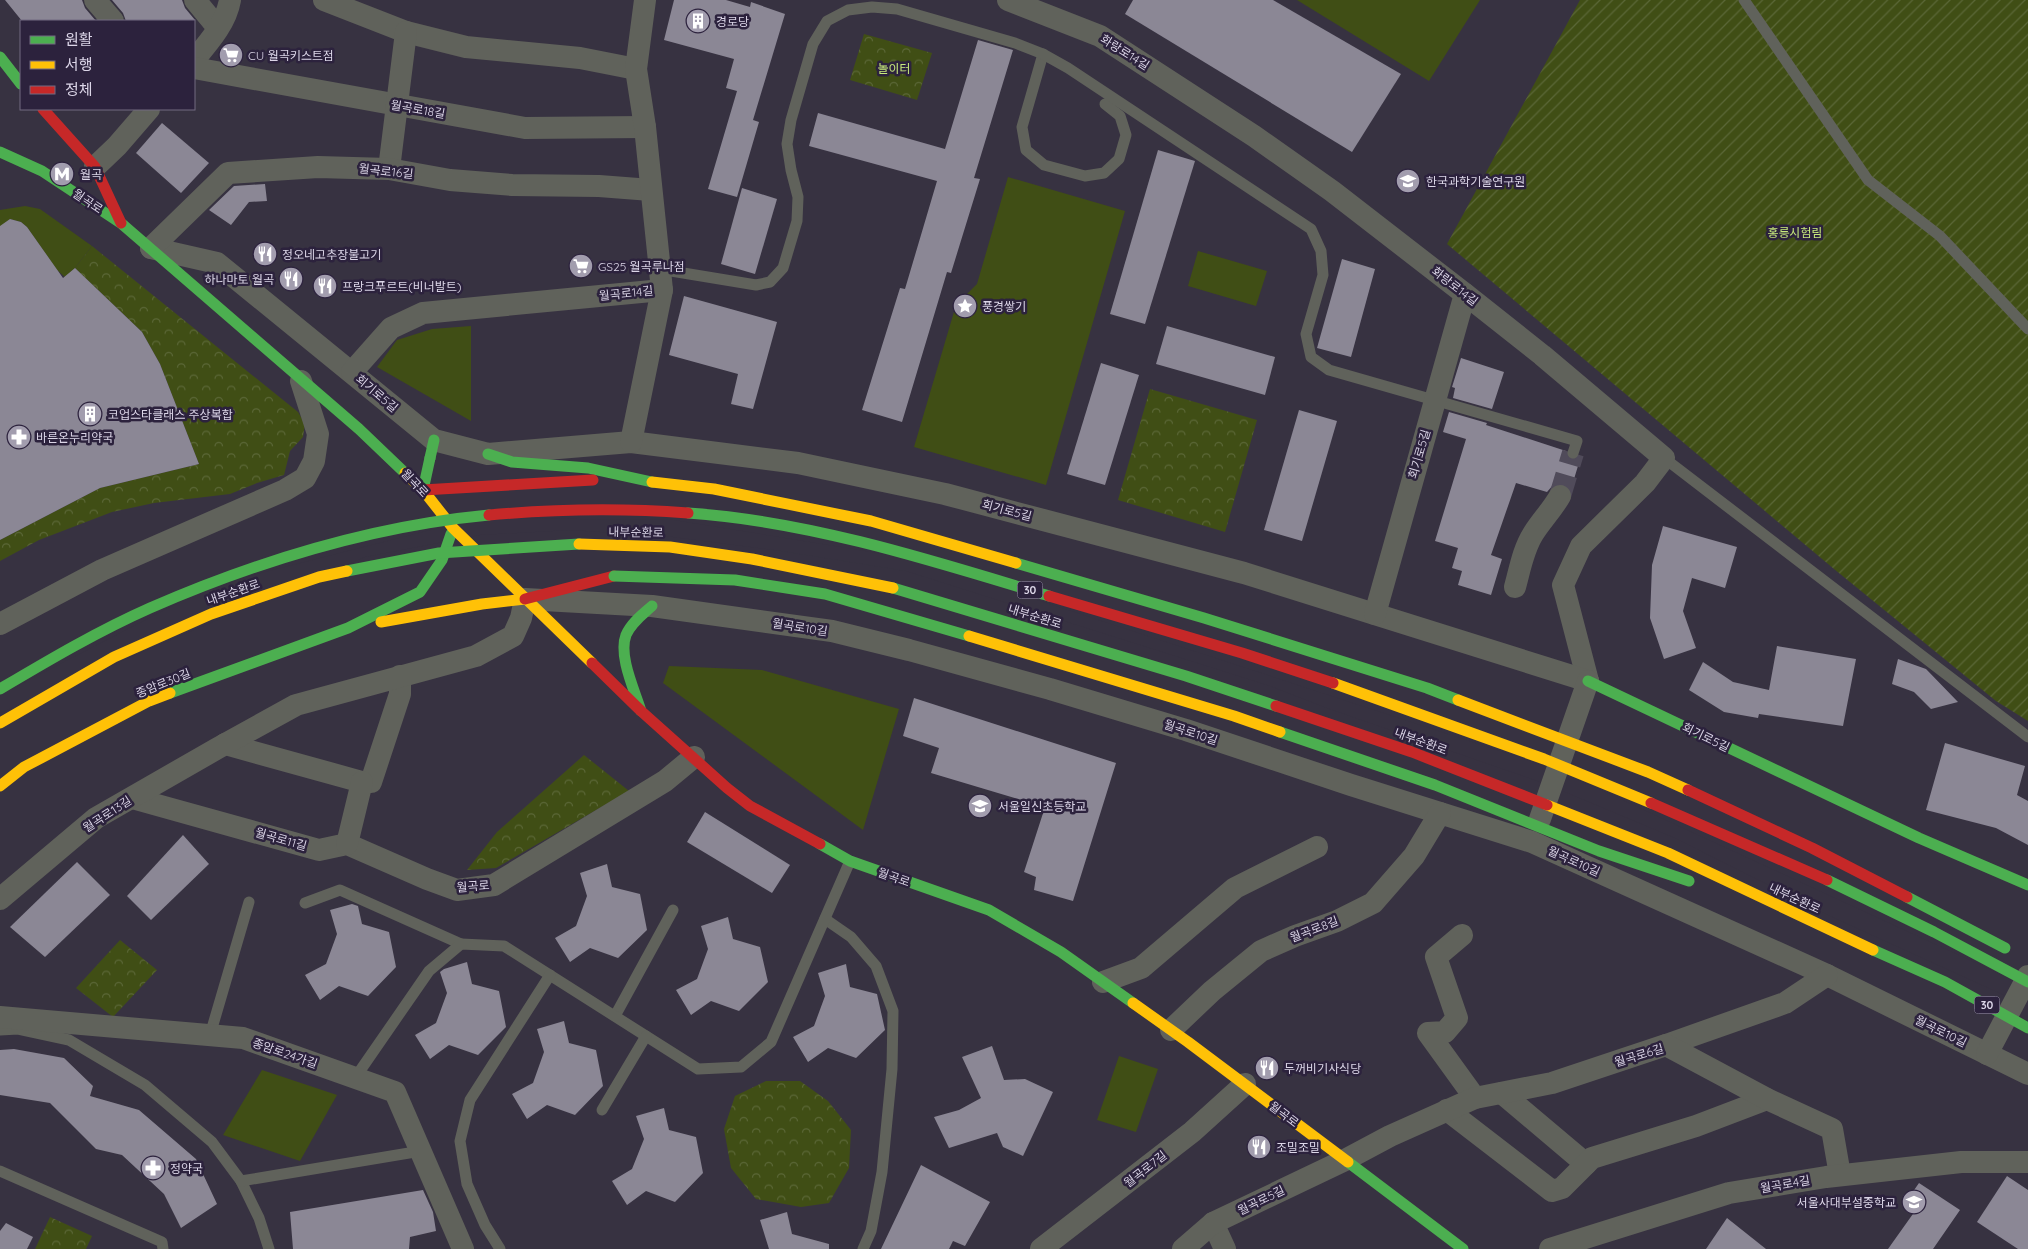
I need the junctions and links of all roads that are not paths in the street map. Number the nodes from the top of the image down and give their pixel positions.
1 (95, 0) edge
2 (194, 0) edge
3 (230, 0) edge
4 (324, 0) edge
5 (645, 0) edge
6 (1008, 0) edge
7 (1744, 0) edge
8 (112, 20) edge
9 (218, 28) junction
10 (406, 32) junction
11 (1043, 54) junction
12 (0, 57) edge
13 (195, 59) edge
14 (195, 68) edge
15 (636, 69) junction
16 (18, 80) edge
17 (1104, 104) dead end
18 (397, 105) junction
19 (44, 110) edge
20 (148, 110) edge
21 (645, 127) junction
22 (0, 152) edge
23 (95, 167) junction
24 (389, 169) junction
25 (651, 190) junction
26 (122, 224) junction
27 (151, 248) junction
28 (660, 280) junction
29 (1465, 294) junction
30 (2028, 329) edge
31 (352, 372) junction
32 (301, 381) junction
33 (1434, 400) junction
34 (631, 442) junction
35 (432, 449) junction
36 (488, 454) junction
37 (1573, 454) tunnel mouth
38 (1664, 458) junction
39 (652, 482) junction
40 (423, 490) junction
41 (1560, 496) tunnel mouth
42 (452, 528) junction
43 (1515, 586) dead end
44 (525, 599) junction
45 (652, 606) junction
46 (1375, 614) junction
47 (0, 624) edge
48 (348, 628) junction
49 (74, 646) junction
50 (0, 676) edge
51 (400, 676) junction
52 (1588, 681) junction
53 (0, 689) edge
54 (641, 711) junction
55 (0, 723) edge
56 (2028, 736) edge
57 (225, 744) junction
58 (694, 757) junction
59 (362, 782) junction
60 (0, 786) edge
61 (132, 798) junction
62 (1440, 813) junction
63 (1532, 842) junction
64 (347, 844) junction
65 (1317, 847) dead end
66 (850, 862) junction
67 (2028, 885) edge
68 (1704, 886) dead end
69 (0, 898) edge
70 (249, 902) dead end
71 (305, 903) dead end
72 (1750, 905) dead end
73 (673, 910) dead end
74 (825, 920) junction
75 (1462, 934) dead end
76 (461, 944) junction
77 (2024, 966) edge
78 (550, 975) junction
79 (1827, 975) junction
80 (1103, 982) junction
81 (1945, 982) junction
82 (2028, 982) edge
83 (615, 1016) junction
84 (0, 1017) edge
85 (2028, 1028) edge
86 (0, 1030) edge
87 (1171, 1030) junction
88 (210, 1035) junction
89 (646, 1036) junction
90 (1666, 1045) junction
91 (1987, 1054) junction
92 (2028, 1074) edge
93 (356, 1078) junction
94 (1245, 1084) junction
95 (1502, 1093) junction
96 (1475, 1098) junction
97 (1767, 1099) junction
98 (602, 1110) dead end
99 (1447, 1110) junction
100 (421, 1151) junction
101 (1345, 1160) junction
102 (2028, 1162) edge
103 (1586, 1164) junction
104 (0, 1170) edge
105 (1840, 1175) junction
106 (241, 1181) junction
107 (1213, 1223) junction
108 (163, 1249) edge
109 (268, 1249) edge
110 (463, 1249) edge
111 (500, 1249) edge
112 (863, 1249) edge
113 (1041, 1249) edge
114 (1184, 1249) edge
115 (1225, 1249) edge
116 (1463, 1249) edge
117 (1550, 1249) edge

1 - 8 street
2 - 9 street
3 - 9 street
4 - 10 street
5 - 15 street, 월곡로14길
6 - 29 street, 화랑로14길
7 - 30 lane
9 - 13 street
10 - 15 street
10 - 18 street
11 - 17 lane
11 - 28 lane
11 - 33 lane
12 - 16 main road
14 - 18 street, 월곡로18길
15 - 21 street, 월곡로14길
18 - 21 street, 월곡로18길
18 - 24 street
19 - 23 main road, 월곡로
20 - 23 street
21 - 25 street, 월곡로14길
22 - 26 main road, 월곡로
23 - 26 main road, 월곡로
24 - 25 street, 월곡로16길
24 - 27 street, 월곡로16길
25 - 28 street, 월곡로14길
26 - 27 main road, 월곡로
27 - 31 street, 회기로5길
27 - 32 main road, 월곡로
28 - 31 street, 월곡로14길
28 - 34 street
29 - 33 street, 회기로5길
29 - 38 street, 화랑로14길
31 - 35 street, 회기로5길
32 - 40 main road, 월곡로
32 - 47 street
33 - 37 lane
33 - 46 street, 회기로5길
34 - 36 street, 회기로5길
34 - 46 street, 회기로5길
35 - 36 street, 회기로5길
35 - 40 main road, bridge
36 - 39 main road
38 - 52 street
38 - 56 lane
39 - 40 main road, bridge
39 - 77 main road, bridge
40 - 42 main road, 월곡로, bridge
41 - 43 street
42 - 44 main road, 월곡로
42 - 48 main road, 종암로30길
44 - 45 street, 월곡로10길
44 - 48 main road, 종암로30길
44 - 51 street, 월곡로13길
44 - 54 main road, 월곡로
44 - 68 main road, 종암로30길, bridge
45 - 54 main road
45 - 62 street, 월곡로10길
46 - 52 street, 회기로5길
48 - 60 main road, 종암로30길
49 - 50 main road, bridge
49 - 53 main road, 내부순환로 / 30, bridge
49 - 82 main road, 내부순환로 / 30, bridge
51 - 57 street, 월곡로13길
51 - 59 street
52 - 63 street
52 - 67 main road, 회기로5길
54 - 58 main road, 월곡로
55 - 81 main road, 내부순환로 / 30, bridge
57 - 59 street
57 - 61 street, 월곡로13길
58 - 64 street, 월곡로
58 - 66 main road, 월곡로
59 - 64 street
61 - 64 street, 월곡로11길
61 - 69 street, 월곡로13길
62 - 63 street, 월곡로10길
62 - 87 street, 월곡로8길
63 - 79 street, 월곡로10길
65 - 80 street
66 - 74 lane
66 - 80 main road, 월곡로
70 - 88 lane
71 - 76 lane
72 - 81 main road, bridge
73 - 83 lane
74 - 89 lane
74 - 112 lane
75 - 96 street
76 - 78 lane
76 - 93 lane
77 - 91 street, bridge
78 - 83 lane
78 - 111 lane
79 - 90 street
79 - 91 street, 월곡로10길
80 - 87 main road, 월곡로
81 - 85 main road, 내부순환로 / 30, bridge
83 - 89 lane
84 - 88 street, 종암로24가길
86 - 106 lane
87 - 94 main road, 월곡로
88 - 93 street, 종암로24가길
89 - 98 lane
90 - 95 street, 월곡로6길
90 - 97 street, 월곡로6길
91 - 92 street, 월곡로10길
93 - 100 street, 종암로24가길
94 - 101 main road, 월곡로
94 - 113 street, 월곡로7길
95 - 96 street, 월곡로6길
95 - 103 street
96 - 99 street, 월곡로6길
97 - 103 street
97 - 105 street, 월곡로6길
99 - 101 street, 월곡로6길
99 - 103 street
100 - 106 lane
100 - 110 street, 종암로24가길
101 - 107 street, 월곡로5길
101 - 116 main road, 월곡로
102 - 105 street, 월곡로4길
104 - 108 lane
105 - 117 street, 월곡로4길
106 - 109 lane
107 - 114 street, 월곡로5길
107 - 115 street

